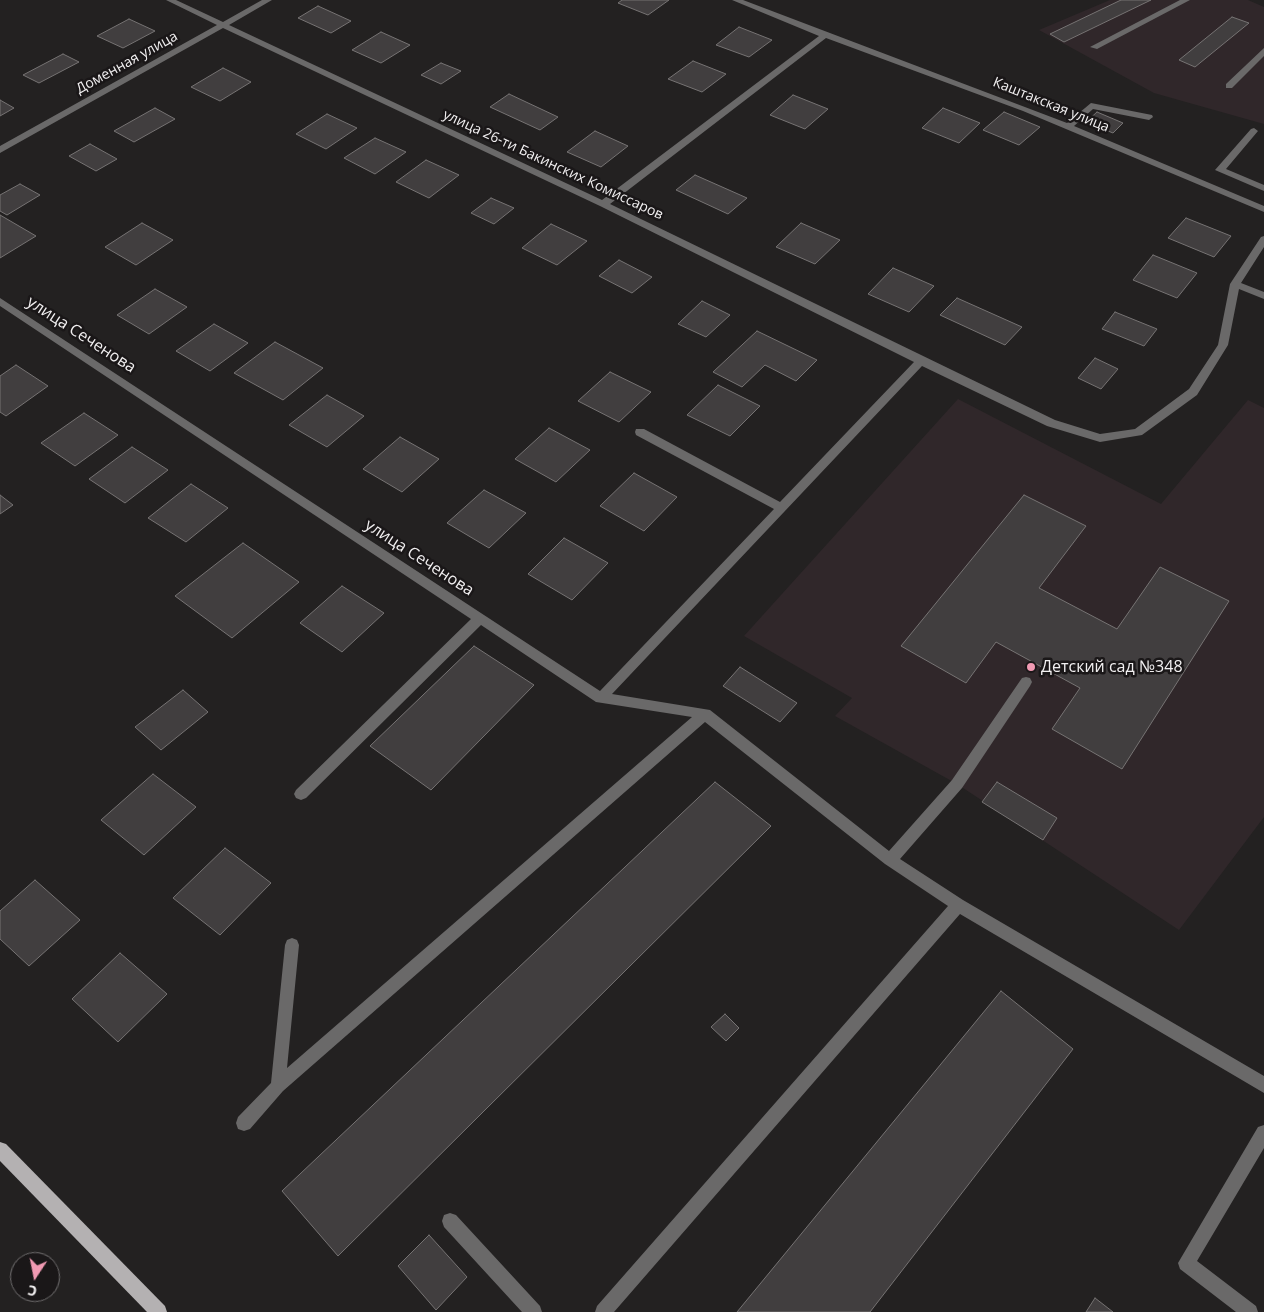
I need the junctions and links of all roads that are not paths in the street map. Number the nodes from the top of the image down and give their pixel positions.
1 (170, 0) edge
2 (268, 0) edge
3 (736, 0) edge
4 (1186, 0) edge
5 (222, 26) junction
6 (826, 35) junction
7 (1094, 47) dead end
8 (1264, 51) edge
9 (1229, 86) dead end
10 (1149, 118) dead end
11 (1068, 126) junction
12 (1254, 131) dead end
13 (0, 150) edge
14 (1264, 188) edge
15 (603, 204) junction
16 (1264, 209) edge
17 (1264, 239) edge
18 (1235, 284) junction
19 (1264, 296) edge
20 (0, 301) edge
21 (921, 362) junction
22 (640, 432) dead end
23 (782, 508) junction
24 (480, 618) junction
25 (1026, 682) dead end
26 (601, 698) junction
27 (705, 714) junction
28 (301, 794) dead end
29 (890, 860) junction
30 (958, 905) junction
31 (292, 945) dead end
32 (1264, 1085) edge
33 (278, 1086) junction
34 (244, 1123) dead end
35 (1264, 1133) edge
36 (0, 1150) edge
37 (450, 1221) dead end
38 (150, 1309) edge
39 (534, 1312) edge
40 (603, 1312) edge
41 (1250, 1312) edge

1 - 5 street, улица 26-ти Бакинских Комиссаров
2 - 5 street, Доменная улица
3 - 6 street, Каштакская улица
4 - 7 street
5 - 13 street, Доменная улица
5 - 15 street, улица 26-ти Бакинских Комиссаров
6 - 11 street, Каштакская улица
6 - 15 street
8 - 9 street
10 - 11 street
11 - 16 street, Каштакская улица
12 - 14 street
15 - 21 street, улица 26-ти Бакинских Комиссаров
17 - 18 street, улица 26-ти Бакинских Комиссаров
18 - 19 street
18 - 21 street, улица 26-ти Бакинских Комиссаров
20 - 24 street, улица Сеченова
21 - 23 street
22 - 23 street
23 - 26 street
24 - 26 street, улица Сеченова
24 - 28 street
25 - 29 street
26 - 27 street
27 - 29 street
27 - 33 street
29 - 30 street
30 - 32 street
30 - 40 street
31 - 33 street
33 - 34 street
35 - 41 street
36 - 38 main road
37 - 39 street

